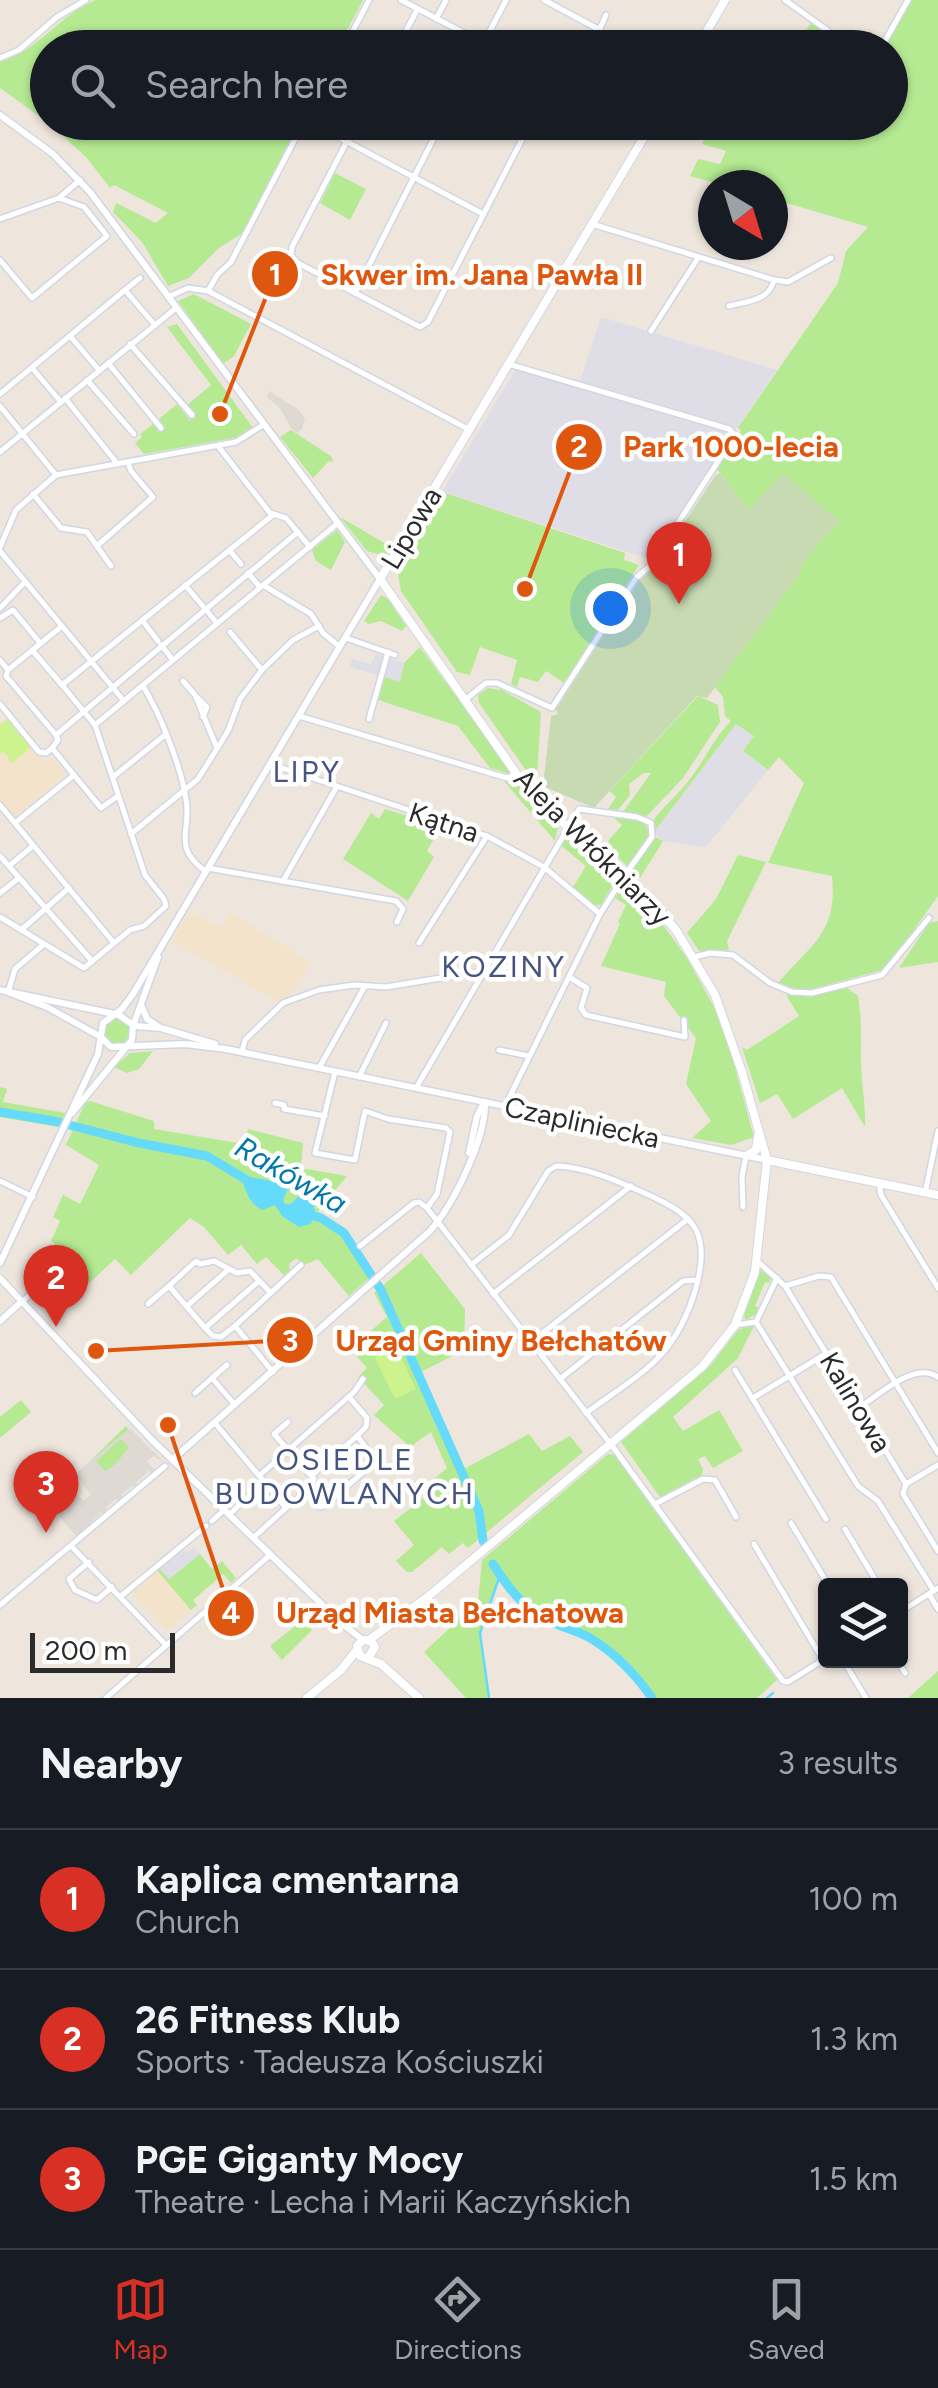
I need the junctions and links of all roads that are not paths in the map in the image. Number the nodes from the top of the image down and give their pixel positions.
1 (86, 0) edge
2 (370, 0) edge
3 (400, 0) edge
4 (446, 0) edge
5 (506, 0) edge
6 (544, 0) edge
7 (725, 0) edge
8 (785, 0) edge
9 (908, 0) edge
10 (417, 9) junction
11 (606, 16) dead end
12 (436, 19) junction
13 (42, 30) edge
14 (354, 30) edge
15 (406, 30) edge
16 (456, 30) edge
17 (491, 30) edge
18 (600, 30) joint
19 (708, 30) edge
20 (827, 30) edge
21 (891, 30) edge
22 (30, 40) edge
23 (0, 58) edge
24 (0, 114) edge
25 (30, 136) edge
26 (35, 140) edge
27 (297, 140) edge
28 (342, 140) edge
29 (433, 140) edge
30 (522, 140) edge
31 (641, 140) edge
32 (346, 142) junction
33 (414, 177) junction
34 (80, 180) junction
35 (59, 198) junction
36 (483, 214) junction
37 (1, 217) edge
38 (592, 224) junction
39 (698, 258) joint
40 (831, 258) dead end
41 (705, 260) edge
42 (2, 265) edge
43 (140, 278) dead end
44 (774, 280) junction
45 (125, 290) junction
46 (208, 291) junction
47 (354, 293) junction
48 (168, 296) junction
49 (729, 306) dead end
50 (176, 308) junction
51 (154, 324) junction
52 (651, 332) dead end
53 (70, 336) junction
54 (130, 344) junction
55 (108, 363) junction
56 (508, 364) junction
57 (32, 368) junction
58 (98, 370) junction
59 (87, 380) junction
60 (0, 394) edge
61 (63, 400) junction
62 (0, 406) edge
63 (192, 415) dead end
64 (263, 426) junction
65 (161, 428) dead end
66 (469, 430) junction
67 (22, 434) junction
68 (134, 434) dead end
69 (218, 446) junction
70 (0, 452) edge
71 (128, 462) junction
72 (117, 464) junction
73 (56, 475) junction
74 (33, 494) junction
75 (273, 516) junction
76 (338, 523) junction
77 (298, 532) junction
78 (98, 545) junction
79 (310, 546) junction
80 (0, 549) edge
81 (230, 551) junction
82 (241, 564) dead end
83 (111, 566) dead end
84 (248, 573) junction
85 (380, 579) junction
86 (25, 582) junction
87 (185, 585) junction
88 (261, 586) junction
89 (0, 608) edge
90 (205, 608) junction
91 (0, 618) edge
92 (141, 620) junction
93 (217, 624) junction
94 (62, 626) junction
95 (319, 626) junction
96 (230, 632) dead end
97 (346, 638) junction
98 (40, 643) junction
99 (159, 643) junction
100 (340, 647) junction
101 (32, 650) junction
102 (174, 660) junction
103 (92, 661) junction
104 (3, 666) edge
105 (262, 670) junction
106 (183, 681) dead end
107 (62, 686) junction
108 (112, 686) junction
109 (142, 686) junction
110 (465, 700) junction
111 (124, 701) junction
112 (0, 704) edge
113 (82, 710) junction
114 (298, 716) junction
115 (369, 719) dead end
116 (95, 725) junction
117 (56, 734) junction
118 (164, 735) junction
119 (52, 748) junction
120 (217, 748) junction
121 (270, 764) junction
122 (516, 774) junction
123 (74, 775) junction
124 (113, 777) junction
125 (336, 787) junction
126 (184, 792) junction
127 (118, 796) junction
128 (0, 805) edge
129 (15, 823) junction
130 (568, 827) junction
131 (131, 834) junction
132 (487, 836) junction
133 (34, 846) junction
134 (0, 856) edge
135 (9, 866) junction
136 (544, 867) junction
137 (207, 870) junction
138 (18, 878) junction
139 (622, 879) junction
140 (283, 881) junction
141 (69, 888) junction
142 (0, 893) edge
143 (45, 909) junction
144 (600, 914) junction
145 (0, 917) edge
146 (929, 918) dead end
147 (397, 922) dead end
148 (21, 930) junction
149 (169, 934) junction
150 (114, 942) junction
151 (419, 944) dead end
152 (43, 945) junction
153 (694, 957) junction
154 (92, 961) junction
155 (514, 966) dead end
156 (483, 970) junction
157 (569, 977) junction
158 (365, 986) junction
159 (4, 991) edge
160 (142, 1006) junction
161 (114, 1015) junction
162 (684, 1020) dead end
163 (386, 1023) dead end
164 (134, 1026) junction
165 (159, 1028) junction
166 (82, 1030) junction
167 (102, 1038) junction
168 (125, 1046) junction
169 (226, 1048) junction
170 (499, 1050) dead end
171 (242, 1052) junction
172 (98, 1054) junction
173 (529, 1056) junction
174 (318, 1068) junction
175 (335, 1072) junction
176 (359, 1076) junction
177 (416, 1088) junction
178 (469, 1099) junction
179 (485, 1102) junction
180 (275, 1103) dead end
181 (502, 1106) junction
182 (325, 1116) junction
183 (481, 1117) junction
184 (69, 1118) junction
185 (756, 1122) junction
186 (938, 1131) edge
187 (746, 1156) junction
188 (766, 1160) junction
189 (0, 1182) edge
190 (879, 1184) junction
191 (631, 1186) junction
192 (925, 1193) junction
193 (938, 1196) edge
194 (32, 1197) junction
195 (427, 1208) junction
196 (743, 1208) dead end
197 (688, 1219) junction
198 (438, 1222) junction
199 (360, 1246) dead end
200 (756, 1260) junction
201 (64, 1262) dead end
202 (0, 1263) edge
203 (301, 1266) dead end
204 (471, 1266) junction
205 (228, 1270) junction
206 (0, 1278) edge
207 (777, 1278) junction
208 (259, 1280) junction
209 (697, 1280) junction
210 (169, 1286) junction
211 (785, 1286) junction
212 (937, 1286) edge
213 (270, 1294) junction
214 (494, 1294) junction
215 (21, 1302) junction
216 (148, 1304) dead end
217 (187, 1306) junction
218 (293, 1319) dead end
219 (0, 1321) edge
220 (756, 1322) junction
221 (734, 1325) junction
222 (235, 1326) junction
223 (205, 1328) junction
224 (312, 1339) junction
225 (531, 1342) junction
226 (827, 1353) junction
227 (226, 1366) dead end
228 (735, 1370) dead end
229 (273, 1372) junction
230 (790, 1376) junction
231 (212, 1378) junction
232 (363, 1378) dead end
233 (938, 1378) edge
234 (560, 1379) junction
235 (896, 1384) junction
236 (196, 1393) dead end
237 (349, 1397) junction
238 (752, 1399) junction
239 (235, 1405) junction
240 (860, 1407) junction
241 (586, 1413) junction
242 (215, 1422) junction
243 (288, 1422) dead end
244 (357, 1436) junction
245 (611, 1444) junction
246 (288, 1450) junction
247 (938, 1452) edge
248 (172, 1460) junction
249 (938, 1464) edge
250 (164, 1466) dead end
251 (312, 1475) junction
252 (262, 1478) junction
253 (906, 1484) junction
254 (307, 1492) junction
255 (654, 1504) junction
256 (286, 1508) junction
257 (227, 1512) junction
258 (736, 1517) dead end
259 (826, 1519) dead end
260 (791, 1523) dead end
261 (845, 1529) dead end
262 (253, 1538) junction
263 (754, 1544) dead end
264 (72, 1547) junction
265 (938, 1551) edge
266 (270, 1555) junction
267 (89, 1562) junction
268 (824, 1578) edge
269 (874, 1578) edge
270 (112, 1587) junction
271 (933, 1591) edge
272 (121, 1596) junction
273 (0, 1605) edge
274 (908, 1607) edge
275 (938, 1609) edge
276 (166, 1644) junction
277 (366, 1649) junction
278 (818, 1649) edge
279 (818, 1663) edge
280 (848, 1668) edge
281 (901, 1668) edge
282 (904, 1673) dead end
283 (106, 1698) edge
284 (307, 1698) edge
285 (419, 1698) edge
286 (866, 1698) edge

1 - 13 street
2 - 14 street
3 - 10 street
4 - 12 street
5 - 17 street
6 - 18 street
7 - 19 main road
8 - 20 street
9 - 21 street
10 - 12 street
10 - 15 street
11 - 18 street
12 - 16 street
22 - 23 street
24 - 25 street
26 - 34 street
27 - 46 street
28 - 32 street
29 - 33 street
30 - 36 street
31 - 38 main road, Lipowa
32 - 33 street
32 - 47 street
33 - 36 street
33 - 47 street
34 - 35 street
34 - 48 street
35 - 37 street
35 - 42 street
36 - 47 street
38 - 39 street
38 - 56 main road, Lipowa
39 - 52 street
40 - 44 street
41 - 44 street
43 - 45 street
44 - 49 street
45 - 51 street
45 - 53 street
46 - 48 street
46 - 66 street
48 - 50 street
50 - 51 street
50 - 64 street
51 - 54 street
53 - 57 street
53 - 58 street
54 - 55 street
54 - 63 street
55 - 58 street
55 - 65 street
56 - 66 main road, Lipowa
56 - 110 street
57 - 60 street
57 - 61 street
58 - 59 street
59 - 61 street
59 - 68 street
61 - 67 street
61 - 72 street
62 - 67 street
64 - 69 street
64 - 76 street
66 - 85 main road, Lipowa
67 - 70 street
67 - 73 street
69 - 71 street
69 - 75 street
71 - 72 street
71 - 78 street
72 - 73 street
73 - 74 street
74 - 78 street
74 - 80 street
75 - 77 street
75 - 81 street
76 - 79 street
76 - 85 street
77 - 79 street
77 - 84 street
78 - 83 street
79 - 88 street
80 - 86 street
81 - 82 street
81 - 87 street
84 - 88 street
84 - 90 street
85 - 97 street, Lipowa
85 - 110 main road, Aleja Włókniarzy
86 - 89 street
86 - 94 street
87 - 90 street
87 - 92 street
88 - 93 street
88 - 95 street
90 - 93 street
90 - 99 street
91 - 98 street
92 - 99 street
92 - 103 street
93 - 102 street
94 - 98 street
94 - 103 street
95 - 100 street
95 - 105 street
96 - 105 street
97 - 100 street, Lipowa
97 - 115 street
98 - 101 street
99 - 102 street
99 - 108 street
100 - 114 street, Lipowa
101 - 104 street
101 - 107 street
102 - 109 street
103 - 107 street
103 - 108 street
104 - 117 street
105 - 120 street
106 - 120 street
107 - 113 street
108 - 111 street
108 - 113 street
109 - 111 street
109 - 118 street
110 - 122 main road, Aleja Włókniarzy
111 - 116 street
112 - 119 street
113 - 116 street
113 - 117 street
114 - 121 street, Lipowa
114 - 122 street
116 - 124 street
117 - 119 street
118 - 124 street
118 - 126 street
119 - 123 street
120 - 126 street
121 - 125 street, Kątna
121 - 137 street, Lipowa
122 - 130 main road, Aleja Włókniarzy
123 - 127 street
123 - 129 street
124 - 127 street
125 - 132 street, Kątna
125 - 140 street
126 - 131 street
126 - 137 street
127 - 131 street
128 - 129 street
129 - 133 street
130 - 136 street
130 - 139 main road, Aleja Włókniarzy
130 - 139 street
131 - 150 street
132 - 136 street, Kątna
132 - 151 street
133 - 135 street
133 - 141 street
134 - 135 street
135 - 138 street
136 - 144 street, Kątna
136 - 156 street
137 - 140 street
137 - 149 street, Lipowa
138 - 142 street
138 - 143 street
139 - 144 street
139 - 153 main road, Aleja Włókniarzy
140 - 147 street
141 - 143 street
141 - 150 street
143 - 148 street
143 - 154 street
144 - 157 street
145 - 148 street
146 - 153 street
148 - 152 street
149 - 160 street, Lipowa
149 - 161 street, Lipowa
150 - 154 street
152 - 154 street
152 - 159 street
153 - 185 main road, Aleja Włókniarzy
155 - 156 street
156 - 158 street
156 - 177 street
157 - 162 street
157 - 173 street
158 - 171 street
158 - 174 street
159 - 161 street
159 - 166 street
160 - 164 street, Lipowa
160 - 165 street
161 - 164 street
161 - 167 street
163 - 176 street
164 - 165 street, Czapliniecka
164 - 168 street
165 - 169 street, Czapliniecka
166 - 167 street
166 - 172 street
167 - 168 street
167 - 172 street
168 - 169 street, Czapliniecka
168 - 184 street
169 - 171 street, Czapliniecka
170 - 173 street
171 - 174 street, Czapliniecka
172 - 184 street
173 - 181 street
174 - 175 street, Czapliniecka
175 - 176 street, Czapliniecka
175 - 182 street
176 - 177 street, Czapliniecka
177 - 178 street, Czapliniecka
178 - 179 street, Czapliniecka
178 - 183 street
179 - 181 street, Czapliniecka
179 - 183 street
180 - 182 street
181 - 183 street
181 - 187 street, Czapliniecka
182 - 195 street
183 - 198 street
184 - 194 street
185 - 187 main road
185 - 188 main road, Aleja Włókniarzy
186 - 192 street
187 - 188 street, Czapliniecka
187 - 196 street
188 - 190 main road, Czapliniecka
188 - 200 main road, Aleja Włókniarzy
189 - 194 street
190 - 192 main road, Czapliniecka
190 - 212 street
191 - 197 street
191 - 204 street
191 - 214 street
192 - 193 main road, Czapliniecka
194 - 202 street
195 - 198 street
195 - 199 street
197 - 209 street
197 - 225 street
198 - 204 street
198 - 224 street
200 - 207 street, Kalinowa
200 - 221 main road, Aleja Włókniarzy
201 - 215 street
203 - 213 street
204 - 214 street
205 - 208 street
205 - 210 street
205 - 217 street
206 - 215 street
207 - 211 street, Kalinowa
207 - 220 street
208 - 213 street
208 - 223 street
209 - 234 street
209 - 241 street
210 - 216 street
210 - 217 street
211 - 226 street, Kalinowa
211 - 235 street
213 - 222 street
214 - 225 street
215 - 219 street
215 - 248 street
217 - 223 street
218 - 224 street
220 - 221 street
220 - 230 street
221 - 245 main road, Aleja Włókniarzy
222 - 223 street
222 - 229 street
224 - 229 street
225 - 234 street
226 - 230 street
226 - 240 street, Kalinowa
227 - 231 street
228 - 238 street
229 - 239 street
230 - 238 street
230 - 271 street
231 - 236 street
231 - 239 street
232 - 237 street
233 - 235 street
234 - 241 street
235 - 240 street
235 - 247 street
237 - 244 street
237 - 246 street
238 - 259 street
239 - 242 street
240 - 253 street, Kalinowa
241 - 245 street
242 - 248 street
242 - 252 street
243 - 246 street
244 - 251 street
244 - 254 street
245 - 255 street
245 - 277 main road, Aleja Włókniarzy
246 - 251 street
246 - 252 street
248 - 257 street
249 - 253 street
250 - 264 street
251 - 254 street
252 - 256 street
252 - 257 street
253 - 265 street, Kalinowa
254 - 256 street
255 - 258 street
255 - 279 street
256 - 262 street
257 - 262 street
257 - 272 street
260 - 268 street
261 - 269 street
262 - 266 street
263 - 278 street
264 - 267 street
264 - 273 street
266 - 276 street
266 - 277 street
267 - 270 street
267 - 270 street
270 - 272 street
271 - 274 street
271 - 275 street
272 - 276 street
276 - 283 street
277 - 284 main road, Aleja Włókniarzy
277 - 285 main road
280 - 286 street
281 - 282 street

